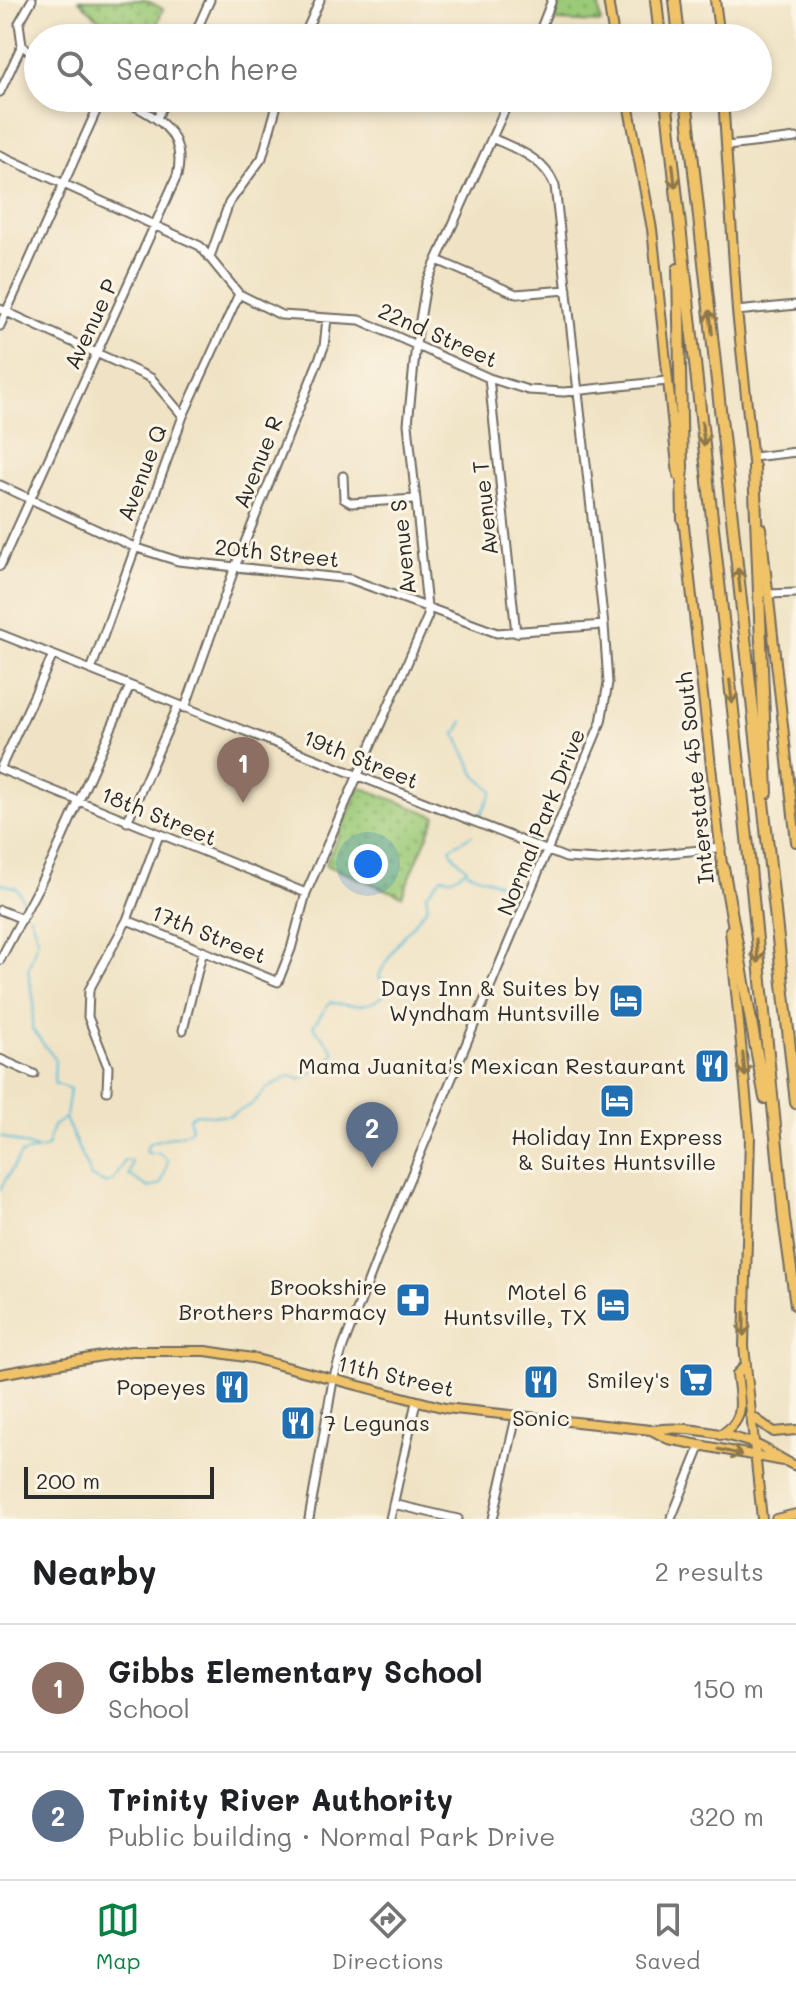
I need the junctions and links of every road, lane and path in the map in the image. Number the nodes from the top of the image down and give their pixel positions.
1 (32, 0) edge
2 (210, 0) edge
3 (320, 0) edge
4 (552, 0) edge
5 (608, 0) edge
6 (656, 0) edge
7 (675, 0) edge
8 (718, 0) edge
9 (199, 24) edge
10 (309, 24) edge
11 (543, 24) edge
12 (612, 24) edge
13 (659, 24) edge
14 (678, 24) edge
15 (720, 24) edge
16 (22, 45) joint
17 (0, 92) edge
18 (96, 112) edge
19 (149, 112) edge
20 (160, 112) edge
21 (275, 112) edge
22 (504, 112) edge
23 (630, 112) edge
24 (667, 112) edge
25 (688, 112) edge
26 (724, 112) edge
27 (158, 116) junction
28 (492, 138) junction
29 (796, 138) edge
30 (727, 146) junction
31 (0, 155) edge
32 (64, 184) junction
33 (677, 203) junction
34 (156, 226) junction
35 (211, 254) junction
36 (437, 260) junction
37 (567, 290) junction
38 (239, 294) junction
39 (796, 305) edge
40 (3, 311) edge
41 (737, 311) junction
42 (327, 318) junction
43 (0, 326) edge
44 (416, 344) junction
45 (97, 354) junction
46 (489, 378) junction
47 (667, 381) junction
48 (578, 390) junction
49 (183, 416) junction
50 (796, 452) edge
51 (753, 462) junction
52 (343, 476) dead end
53 (0, 485) edge
54 (31, 499) junction
55 (416, 499) junction
56 (683, 520) junction
57 (134, 547) junction
58 (0, 566) edge
59 (235, 567) junction
60 (796, 593) edge
61 (768, 594) junction
62 (427, 607) junction
63 (604, 625) junction
64 (516, 633) junction
65 (0, 634) edge
66 (53, 655) junction
67 (91, 670) junction
68 (130, 686) junction
69 (182, 707) junction
70 (0, 769) edge
71 (357, 777) junction
72 (78, 803) junction
73 (127, 822) junction
74 (159, 835) junction
75 (796, 842) edge
76 (721, 848) junction
77 (768, 851) junction
78 (549, 852) junction
79 (723, 867) junction
80 (306, 893) junction
81 (0, 910) edge
82 (20, 918) junction
83 (127, 920) junction
84 (203, 950) junction
85 (0, 960) edge
86 (278, 982) joint
87 (183, 1030) dead end
88 (0, 1059) edge
89 (34, 1074) dead end
90 (107, 1091) dead end
91 (796, 1103) edge
92 (784, 1219) junction
93 (796, 1305) edge
94 (746, 1365) junction
95 (0, 1374) edge
96 (333, 1380) junction
97 (416, 1402) junction
98 (750, 1415) junction
99 (516, 1417) junction
100 (651, 1430) junction
101 (685, 1430) junction
102 (796, 1430) edge
103 (719, 1435) junction
104 (753, 1443) junction
105 (701, 1445) junction
106 (755, 1458) junction
107 (783, 1461) junction
108 (796, 1466) edge
109 (393, 1504) junction
110 (794, 1514) edge
111 (309, 1519) edge
112 (390, 1519) edge
113 (458, 1519) edge
114 (493, 1519) edge
115 (671, 1519) edge
116 (762, 1519) edge
117 (776, 1519) edge

1 - 16 street
2 - 9 street
3 - 10 street
4 - 11 street
5 - 12 main road
6 - 13 highway
7 - 14 highway
8 - 15 main road
16 - 17 street
18 - 32 street
19 - 27 street
20 - 27 street
21 - 35 street
22 - 28 street, Avenue S
23 - 47 main road, Interstate 45 South
24 -> 33 highway
77 -> 25 highway
26 - 30 main road
27 - 34 street, Avenue P
28 - 36 street, Avenue S
28 - 37 street, Normal Park Drive
29 - 30 street
30 - 41 main road
31 - 32 street, 22nd Street
32 - 34 street, 22nd Street
32 - 40 street
33 - 56 highway
33 -> 92 highway
34 - 35 street, 22nd Street
34 - 45 street, Avenue P
35 - 38 street, 22nd Street
36 - 37 street
36 - 44 street, Avenue S
37 - 48 street, Normal Park Drive
38 - 42 street, 22nd Street
38 - 49 street, Avenue Q
39 - 41 street
40 - 43 street
40 - 45 street
41 - 51 main road
42 - 44 street, 22nd Street
42 - 59 street, Avenue R
44 - 46 street, 22nd Street
44 - 55 street, Avenue S
45 - 49 street
45 - 54 street, Avenue P
46 - 48 street, 22nd Street
46 - 64 street, Avenue T
47 - 48 street, 22nd Street
47 - 56 main road, Interstate 45 South
48 - 63 street, Normal Park Drive
49 - 57 street, Avenue Q
50 - 51 street
51 - 61 main road
51 - 77 highway
52 - 55 street
53 - 54 street, 20th Street
54 - 57 street, 20th Street
54 - 58 street, Avenue P
55 - 62 street, Avenue S
56 - 76 main road, Interstate 45 South
57 - 59 street, 20th Street
57 - 67 street, Avenue Q
59 - 62 street, 20th Street
59 - 69 street, Avenue R
60 - 61 street
61 - 75 main road
62 - 64 street, 20th Street
62 - 71 street, Avenue S
63 - 64 street, 20th Street
63 - 78 street, Normal Park Drive
65 - 66 street, 19th Street
66 - 67 street, 19th Street
66 - 70 street
67 - 68 street, 19th Street
68 - 69 street, 19th Street
68 - 72 street
69 - 71 street, 19th Street
69 - 73 street, Avenue R
70 - 72 street, 18th Street
71 - 78 street, 19th Street
71 - 80 street, Avenue S
72 - 73 street, 18th Street
72 - 82 street
73 - 74 street, 18th Street
74 - 80 street, 18th Street
74 - 83 street
76 - 78 street, 19th Street
76 - 79 main road, Interstate 45 South
77 - 91 highway
78 - 96 street, Normal Park Drive
79 - 92 highway
79 -> 94 main road, Interstate 45 South
80 - 86 street, Avenue S
81 - 82 street
82 - 85 street
83 - 84 street, 17th Street
83 - 90 street
84 - 86 street, 17th Street
84 - 87 street
88 - 89 street
92 - 93 highway
94 - 98 main road, Interstate 45 South
94 - 103 main road
95 - 96 main road, 11th Street
96 - 97 main road, 11th Street
96 - 111 street, Normal Park Drive
97 - 99 main road, 11th Street
97 - 109 street
98 - 102 main road
98 - 104 main road, Interstate 45 South
99 - 100 main road, 11th Street
99 - 114 street
100 - 101 main road, 11th Street
100 - 101 main road
100 - 105 main road, 11th Street
101 - 103 main road, 11th Street
103 - 104 main road, 11th Street
104 - 106 main road, Interstate 45 South
104 - 107 main road, 11th Street
105 -> 106 main road, 11th Street
105 - 115 street
106 - 107 main road, 11th Street
106 - 116 main road, Interstate 45 South
107 - 108 main road, 11th Street
109 - 112 street
109 - 113 street
110 - 117 main road

